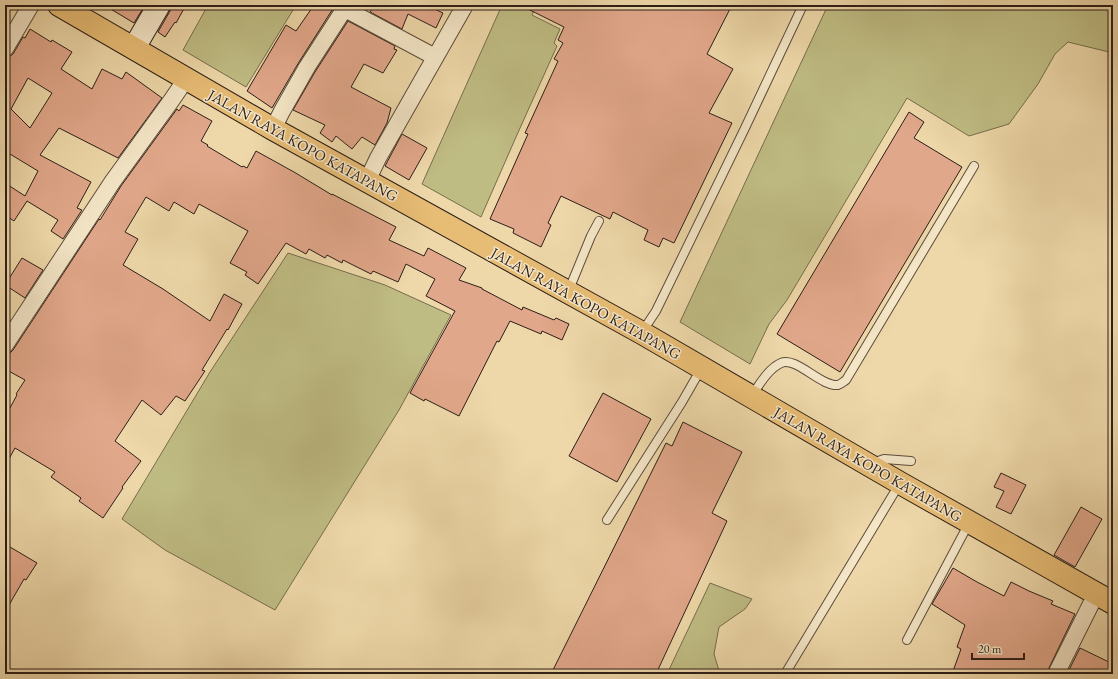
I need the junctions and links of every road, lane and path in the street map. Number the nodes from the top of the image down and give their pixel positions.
1 (31, 5) edge
2 (59, 5) edge
3 (159, 5) edge
4 (464, 5) edge
5 (803, 5) edge
6 (346, 7) edge
7 (134, 48) junction
8 (5, 49) edge
9 (435, 58) junction
10 (186, 79) junction
11 (273, 129) junction
12 (974, 166) dead end
13 (367, 181) junction
14 (599, 221) dead end
15 (568, 293) junction
16 (642, 333) junction
17 (5, 345) edge
18 (702, 368) junction
19 (751, 397) junction
20 (911, 461) dead end
21 (867, 464) junction
22 (900, 483) junction
23 (607, 520) dead end
24 (970, 522) junction
25 (1105, 598) edge
26 (907, 640) dead end
27 (784, 674) edge
28 (1056, 674) edge

1 - 8 street
2 - 7 main road, JALAN RAYA KOPO KATAPANG
3 - 7 street
4 - 9 street
5 - 16 lane
6 - 9 street
6 - 11 street
7 - 10 main road, JALAN RAYA KOPO KATAPANG
9 - 13 street
10 - 11 main road, JALAN RAYA KOPO KATAPANG
10 - 17 street
11 - 13 main road, JALAN RAYA KOPO KATAPANG
12 - 19 lane
13 - 15 main road, JALAN RAYA KOPO KATAPANG
14 - 15 lane
15 - 16 main road, JALAN RAYA KOPO KATAPANG
16 - 18 main road, JALAN RAYA KOPO KATAPANG
18 - 19 main road, JALAN RAYA KOPO KATAPANG
18 - 23 lane
19 - 21 main road, JALAN RAYA KOPO KATAPANG
20 - 21 lane
21 - 22 main road, JALAN RAYA KOPO KATAPANG
22 - 24 main road, JALAN RAYA KOPO KATAPANG
22 - 27 lane
24 - 25 main road, JALAN RAYA KOPO KATAPANG
24 - 26 lane
25 - 28 street

